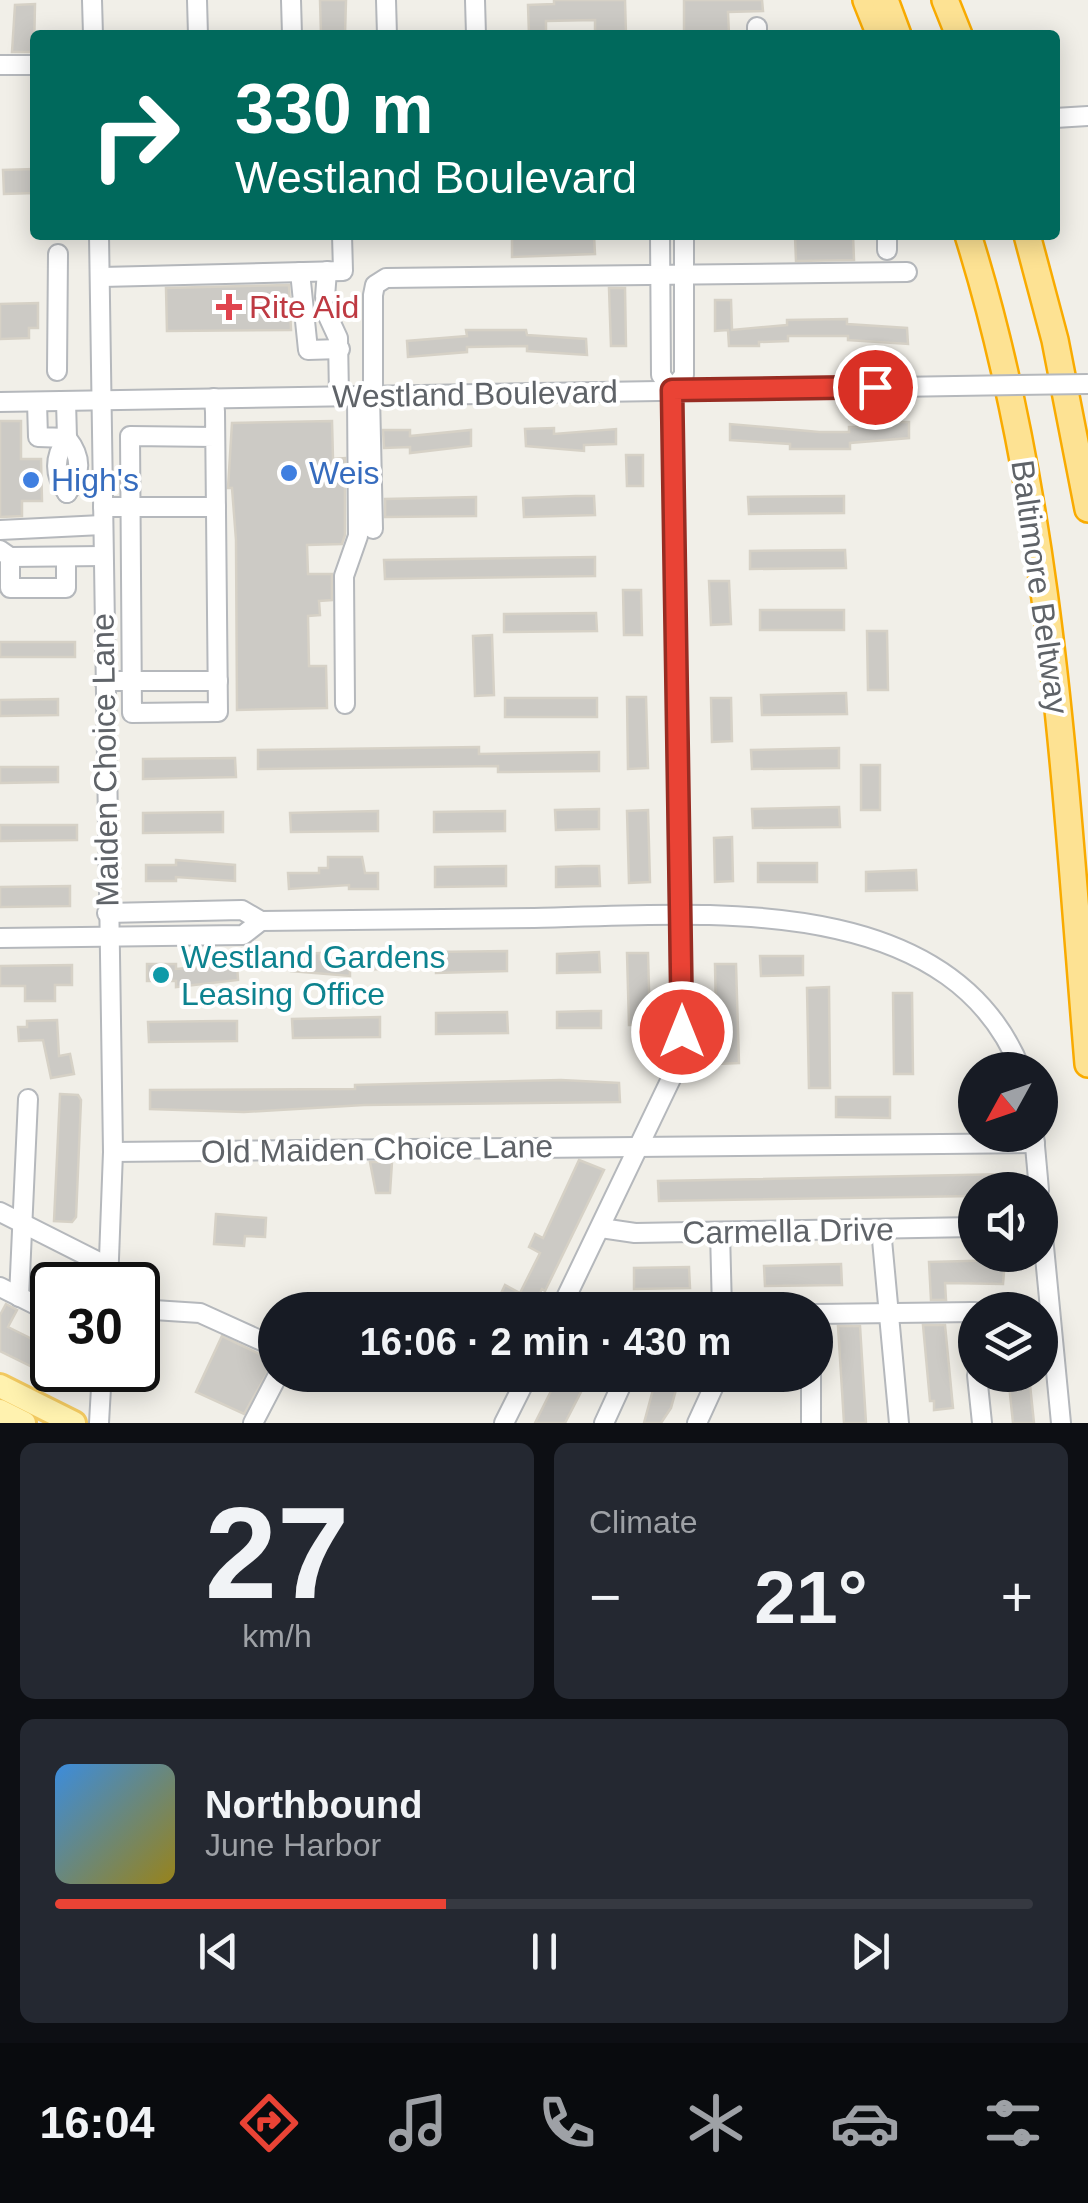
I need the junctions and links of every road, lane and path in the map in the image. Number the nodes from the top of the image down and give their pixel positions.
1 (92, 0) edge
2 (197, 0) edge
3 (292, 0) edge
4 (386, 0) edge
5 (475, 0) edge
6 (866, 0) edge
7 (885, 0) edge
8 (945, 0) edge
9 (92, 30) edge
10 (198, 30) edge
11 (292, 30) edge
12 (387, 30) edge
13 (476, 30) edge
14 (878, 30) edge
15 (896, 30) edge
16 (956, 30) edge
17 (0, 65) edge
18 (30, 65) edge
19 (1088, 116) edge
20 (1060, 118) edge
21 (99, 240) edge
22 (342, 240) edge
23 (660, 240) edge
24 (684, 240) edge
25 (969, 240) edge
26 (1028, 240) edge
27 (58, 254) dead end
28 (300, 272) junction
29 (326, 272) junction
30 (685, 272) junction
31 (907, 272) dead end
32 (660, 273) junction
33 (102, 276) junction
34 (340, 349) junction
35 (57, 371) dead end
36 (1088, 384) edge
37 (672, 390) junction
38 (360, 396) junction
39 (214, 398) junction
40 (102, 400) junction
41 (0, 402) edge
42 (37, 402) junction
43 (66, 402) junction
44 (102, 437) junction
45 (215, 437) junction
46 (67, 438) junction
47 (216, 506) junction
48 (131, 507) junction
49 (102, 508) junction
50 (1088, 509) edge
51 (0, 530) edge
52 (373, 530) dead end
53 (5, 553) edge
54 (103, 556) junction
55 (66, 557) junction
56 (104, 681) junction
57 (132, 681) junction
58 (218, 681) junction
59 (345, 704) dead end
60 (107, 913) junction
61 (682, 915) junction
62 (261, 921) junction
63 (108, 937) junction
64 (0, 938) edge
65 (1013, 1052) edge
66 (1088, 1064) edge
67 (28, 1099) dead end
68 (958, 1141) edge
69 (640, 1148) junction
70 (113, 1152) junction
71 (0, 1212) edge
72 (22, 1223) junction
73 (601, 1228) junction
74 (958, 1228) edge
75 (881, 1230) junction
76 (720, 1232) junction
77 (86, 1262) edge
78 (109, 1262) edge
79 (0, 1287) edge
80 (569, 1292) edge
81 (722, 1292) edge
82 (20, 1296) junction
83 (30, 1301) edge
84 (160, 1310) edge
85 (888, 1312) junction
86 (958, 1312) edge
87 (833, 1314) edge
88 (258, 1339) edge
89 (0, 1386) edge
90 (101, 1392) edge
91 (269, 1392) edge
92 (520, 1392) edge
93 (618, 1392) edge
94 (711, 1392) edge
95 (811, 1392) edge
96 (979, 1392) edge
97 (1056, 1392) edge
98 (0, 1411) edge
99 (24, 1423) edge
100 (74, 1423) edge
101 (99, 1423) edge
102 (253, 1423) edge
103 (504, 1423) edge
104 (604, 1423) edge
105 (697, 1423) edge
106 (811, 1423) edge
107 (899, 1423) edge
108 (982, 1423) edge
109 (1061, 1423) edge

1 - 9 street
2 - 10 street
3 - 11 street
4 - 12 street
5 - 13 street
6 - 14 highway
7 - 15 highway
8 - 16 highway
17 - 18 street
19 - 20 street
21 - 33 street, Maiden Choice Lane
22 - 29 street
23 - 32 street
24 - 30 street
25 - 66 highway, Baltimore Beltway
26 - 50 highway, Baltimore Beltway
27 - 35 street
28 - 29 street
28 - 33 street
28 - 34 street
29 - 34 street
30 - 31 street
30 - 32 street
30 - 37 street
32 - 37 street
32 - 38 street
33 - 40 street, Maiden Choice Lane
34 - 38 street
36 - 37 street, Westland Boulevard, bridge
37 - 38 street, Westland Boulevard
37 - 61 street
38 - 39 street, Westland Boulevard
38 - 52 street
38 - 59 street
39 - 40 street, Westland Boulevard
39 - 45 street
40 - 43 street, Westland Boulevard
40 - 44 street, Maiden Choice Lane
41 - 42 street, Westland Boulevard
42 - 43 street, Westland Boulevard
42 - 46 street
43 - 46 street
44 - 46 street
44 - 49 street, Maiden Choice Lane
45 - 47 street
45 - 48 street
46 - 49 street
47 - 48 street
47 - 58 street
48 - 49 street
48 - 57 street
49 - 51 street
49 - 54 street, Maiden Choice Lane
53 - 55 street
53 - 55 street
54 - 55 street
54 - 56 street, Maiden Choice Lane
56 - 57 street
56 - 60 street, Maiden Choice Lane
57 - 58 street
57 - 58 street
60 - 62 street
60 - 63 street, Maiden Choice Lane
61 - 62 street
61 - 65 street
61 - 69 street
62 - 63 street
63 - 64 street
63 - 70 street, Maiden Choice Lane
67 - 72 street
68 - 69 street, Old Maiden Choice Lane
69 - 70 street, Old Maiden Choice Lane
69 - 73 street
70 - 78 street, Maiden Choice Lane
71 - 72 street
72 - 77 street
72 - 82 street
73 - 76 street, Carmella Drive
73 - 80 street
74 - 75 street, Carmella Drive
75 - 76 street, Carmella Drive
75 - 85 street
76 - 81 street
79 - 82 street
82 - 83 street
84 - 88 street
85 - 86 street
85 - 87 street
85 - 107 street
89 - 100 main road
90 - 101 street
91 - 102 street
92 - 103 street
93 - 104 street
94 - 105 street
95 - 106 street
96 - 108 street
97 - 109 street
98 - 99 main road

